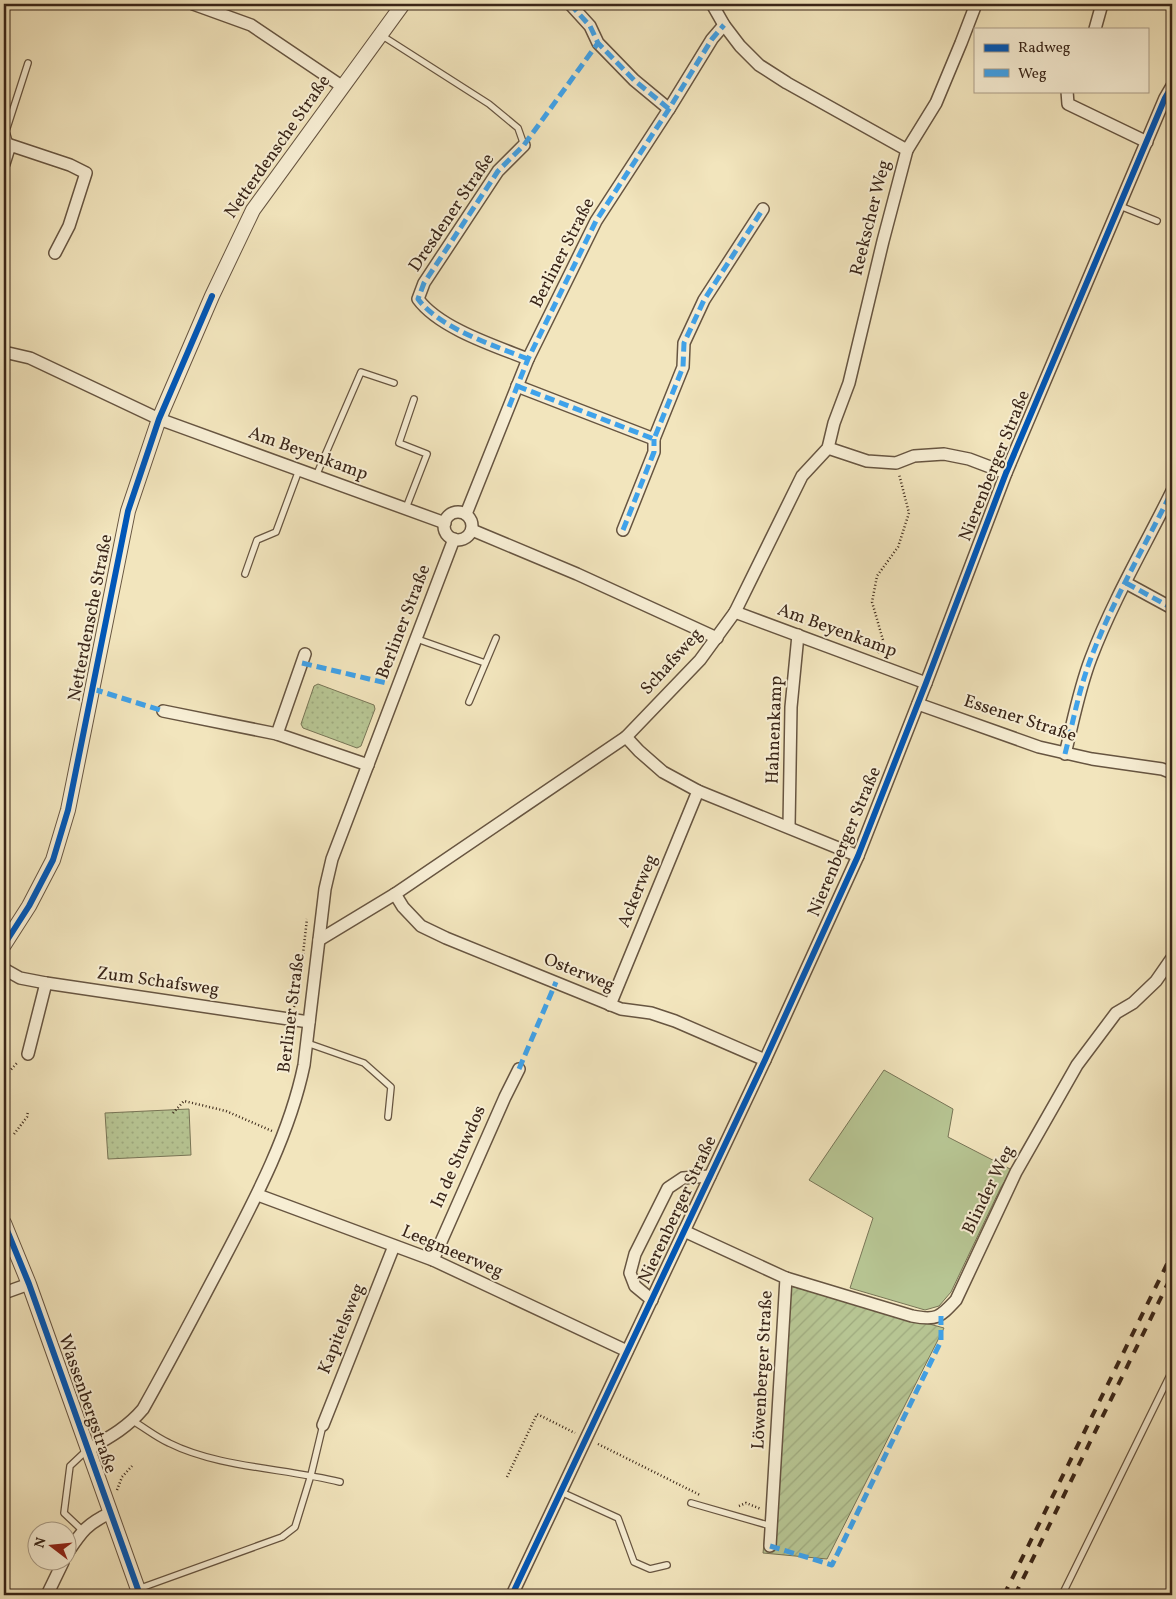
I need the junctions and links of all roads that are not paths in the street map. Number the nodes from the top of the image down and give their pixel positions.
1 (193, 4) edge
2 (403, 4) edge
3 (570, 4) edge
4 (712, 4) edge
5 (976, 4) edge
6 (1102, 4) edge
7 (215, 7) edge
8 (724, 25) junction
9 (1095, 28) edge
10 (381, 35) junction
11 (28, 63) dead end
12 (1172, 86) edge
13 (343, 87) junction
14 (1067, 92) edge
15 (669, 109) junction
16 (5, 131) edge
17 (1148, 142) junction
18 (10, 146) junction
19 (524, 146) joint
20 (907, 150) junction
21 (4, 164) edge
22 (1120, 206) junction
23 (763, 209) dead end
24 (1157, 221) dead end
25 (55, 253) dead end
26 (4, 352) edge
27 (528, 359) junction
28 (394, 383) dead end
29 (517, 386) junction
30 (414, 399) dead end
31 (159, 419) junction
32 (654, 439) junction
33 (828, 448) junction
34 (300, 470) junction
35 (1006, 473) junction
36 (316, 476) junction
37 (1172, 491) edge
38 (406, 508) junction
39 (466, 514) junction
40 (445, 522) junction
41 (472, 530) junction
42 (623, 530) dead end
43 (454, 539) junction
44 (245, 574) dead end
45 (1126, 583) junction
46 (1172, 608) edge
47 (735, 612) junction
48 (798, 635) junction
49 (496, 638) dead end
50 (717, 638) junction
51 (416, 639) junction
52 (305, 654) dead end
53 (485, 663) junction
54 (926, 683) junction
55 (469, 702) dead end
56 (918, 704) junction
57 (163, 711) dead end
58 (277, 734) junction
59 (626, 736) junction
60 (1065, 754) junction
61 (368, 765) junction
62 (1172, 773) edge
63 (698, 791) junction
64 (789, 827) junction
65 (858, 856) junction
66 (395, 894) junction
67 (319, 940) junction
68 (4, 945) edge
69 (1172, 958) edge
70 (4, 969) edge
71 (46, 983) junction
72 (610, 1005) junction
73 (309, 1022) junction
74 (307, 1043) junction
75 (28, 1054) road end
76 (765, 1060) junction
77 (519, 1069) dead end
78 (388, 1117) dead end
79 (710, 1176) junction
80 (258, 1195) junction
81 (4, 1223) edge
82 (684, 1231) junction
83 (394, 1246) junction
84 (433, 1260) junction
85 (786, 1278) junction
86 (29, 1284) junction
87 (4, 1293) edge
88 (652, 1300) junction
89 (627, 1351) junction
90 (1172, 1371) edge
91 (133, 1421) junction
92 (323, 1425) joint
93 (87, 1450) junction
94 (311, 1474) junction
95 (340, 1482) dead end
96 (561, 1492) junction
97 (690, 1503) dead end
98 (110, 1513) junction
99 (771, 1526) junction
100 (82, 1530) junction
101 (78, 1536) edge
102 (770, 1546) dead end
103 (667, 1565) dead end
104 (58, 1572) edge
105 (139, 1592) edge
106 (47, 1595) edge
107 (512, 1595) edge
108 (1062, 1595) edge

1 - 7 street
2 - 10 street, Netterdensche Straße
3 - 15 street
4 - 8 street, Reekscher Weg
5 - 20 street
6 - 9 street
7 - 13 street
8 - 15 street, Berliner Straße
8 - 20 street, Reekscher Weg
10 - 13 street, Netterdensche Straße
10 - 19 lane
11 - 16 lane
12 - 17 street, Nierenberger Straße
13 - 31 street, Netterdensche Straße
14 - 17 street
15 - 27 street, Berliner Straße
16 - 18 lane
17 - 22 street, Nierenberger Straße
18 - 21 street
18 - 25 street
19 - 27 street, Dresdener Straße
20 - 33 street, Reekscher Weg
22 - 24 lane
22 - 35 street, Nierenberger Straße
23 - 32 street
26 - 31 street, Am Beyenkamp
27 - 29 street, Berliner Straße
28 - 36 lane
29 - 32 street
29 - 39 street, Berliner Straße
30 - 38 lane
31 - 34 street, Am Beyenkamp
31 - 68 street, Netterdensche Straße
32 - 42 street
33 - 35 street
33 - 47 street, Schafsweg
34 - 36 street, Am Beyenkamp
34 - 44 lane
35 - 54 street, Nierenberger Straße
36 - 38 street, Am Beyenkamp
37 - 45 street
38 - 40 street, Am Beyenkamp
39 - 40 street
39 - 41 street
40 - 43 street
41 - 43 street
41 - 50 street
43 - 51 street, Berliner Straße
45 - 46 street
45 - 60 street
47 - 48 street, Am Beyenkamp
47 - 50 street, Schafsweg
48 - 54 street, Am Beyenkamp
48 - 64 street, Hahnenkamp
49 - 53 lane
50 - 59 street, Schafsweg
51 - 53 lane
51 - 61 street, Berliner Straße
52 - 58 street
53 - 55 lane
54 - 56 street, Nierenberger Straße
56 - 60 street, Essener Straße
56 - 65 street, Nierenberger Straße
57 - 58 street
58 - 61 street
59 - 63 street
59 - 66 street, Schafsweg
60 - 62 street, Essener Straße
61 - 67 street, Berliner Straße
63 - 64 street
63 - 72 street, Ackerweg
64 - 65 street
65 - 76 street, Nierenberger Straße
66 - 67 street, Schafsweg
66 - 72 street, Osterweg
67 - 73 street, Berliner Straße
69 - 85 street, Blinder Weg
70 - 71 street, Zum Schafsweg
71 - 73 street, Zum Schafsweg
71 - 75 street
72 - 76 street, Osterweg
73 - 74 street, Berliner Straße
74 - 78 lane
74 - 80 street, Berliner Straße
76 - 79 street, Nierenberger Straße
77 - 84 street, In de Stuwdos
79 - 82 street, Nierenberger Straße
79 - 88 street
80 - 83 street, Leegmeerweg
80 - 91 street, Berliner Straße
81 - 86 street, Wassenbergstraße
82 - 85 street, Löwenberger Straße
82 - 88 street, Nierenberger Straße
83 - 84 street, Leegmeerweg
83 - 92 street, Kapitelsweg
84 - 89 street, Leegmeerweg
85 - 99 street, Löwenberger Straße
86 - 87 street
86 - 93 street, Wassenbergstraße
88 - 89 street, Nierenberger Straße
89 - 96 street, Nierenberger Straße
90 - 108 lane
91 - 93 street, Berliner Straße
91 - 94 lane
92 - 94 lane
93 - 98 street, Wassenbergstraße
93 - 100 lane
94 - 95 lane
94 - 105 lane
96 - 103 lane
96 - 107 street, Nierenberger Straße
97 - 99 lane
98 - 100 street
98 - 105 street, Wassenbergstraße
99 - 102 street, Löwenberger Straße
100 - 101 street
104 - 106 street

